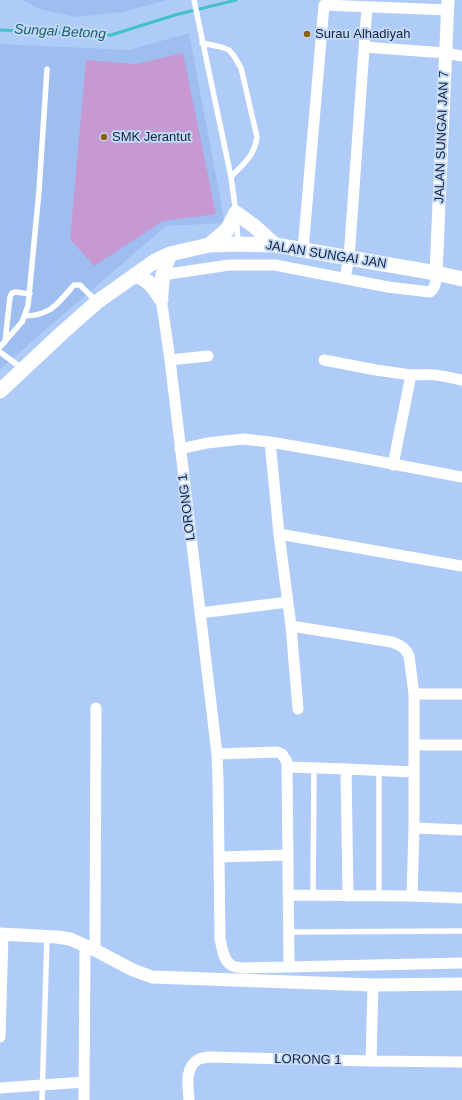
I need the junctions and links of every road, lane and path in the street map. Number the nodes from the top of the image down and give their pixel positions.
1 (194, 0) edge
2 (448, 5) edge
3 (367, 7) junction
4 (202, 43) junction
5 (364, 47) junction
6 (446, 53) junction
7 (462, 56) edge
8 (47, 69) dead end
9 (231, 177) junction
10 (236, 213) junction
11 (238, 244) junction
12 (209, 245) junction
13 (275, 245) junction
14 (303, 250) junction
15 (170, 254) junction
16 (348, 258) junction
17 (155, 261) junction
18 (436, 273) junction
19 (135, 275) junction
20 (162, 275) junction
21 (345, 278) junction
22 (462, 279) edge
23 (30, 294) junction
24 (161, 297) junction
25 (97, 302) junction
26 (25, 316) junction
27 (4, 342) junction
28 (0, 347) edge
29 (0, 352) edge
30 (208, 356) dead end
31 (170, 360) junction
32 (324, 360) dead end
33 (23, 370) junction
34 (411, 375) junction
35 (462, 380) edge
36 (0, 391) edge
37 (270, 442) junction
38 (180, 449) junction
39 (394, 465) junction
40 (462, 478) edge
41 (279, 534) junction
42 (462, 566) edge
43 (288, 602) junction
44 (200, 613) junction
45 (291, 626) junction
46 (414, 694) junction
47 (462, 694) edge
48 (96, 708) dead end
49 (298, 709) dead end
50 (414, 745) junction
51 (462, 745) edge
52 (217, 754) junction
53 (288, 767) junction
54 (314, 768) junction
55 (346, 769) junction
56 (379, 770) junction
57 (413, 772) junction
58 (414, 828) junction
59 (462, 830) edge
60 (288, 854) junction
61 (219, 857) junction
62 (288, 895) junction
63 (313, 896) junction
64 (348, 896) junction
65 (379, 896) junction
66 (412, 896) junction
67 (462, 898) edge
68 (462, 931) edge
69 (288, 932) junction
70 (2, 934) edge
71 (47, 936) junction
72 (90, 948) junction
73 (462, 963) edge
74 (289, 967) junction
75 (462, 984) edge
76 (373, 985) junction
77 (0, 1037) edge
78 (371, 1061) junction
79 (462, 1062) edge
80 (84, 1082) junction
81 (42, 1085) junction
82 (0, 1088) edge
83 (42, 1100) edge
84 (84, 1100) edge
85 (189, 1100) edge

1 - 4 lane
2 - 3 street
2 - 6 street, JALAN SUNGAI JAN 7
3 - 5 street
3 - 14 street
4 - 9 lane
4 - 9 lane
5 - 6 street
5 - 16 street
6 - 7 street
6 - 18 street, JALAN SUNGAI JAN 7
8 - 23 lane
9 - 10 lane
10 - 11 lane
10 - 12 main road
10 - 13 main road
11 - 12 main road, JALAN SUNGAI JAN
11 - 13 main road, JALAN SUNGAI JAN
12 - 15 main road, JALAN SUNGAI JAN
13 - 14 main road, JALAN SUNGAI JAN
14 - 16 main road, JALAN SUNGAI JAN
15 - 17 main road, JALAN SUNGAI JAN
15 - 20 main road
16 - 18 main road, JALAN SUNGAI JAN
16 - 21 street
17 - 19 main road, JALAN SUNGAI JAN
17 - 24 street, LORONG 1
18 - 21 street
18 - 22 main road, JALAN SUNGAI JAN
19 - 24 main road
19 - 25 main road, JALAN SUNGAI JAN
20 - 21 street
20 - 24 main road
23 - 26 lane
23 - 27 lane
24 - 31 street, LORONG 1
25 - 26 lane
25 - 33 main road, JALAN SUNGAI JAN
26 - 27 lane
27 - 28 lane
29 - 33 lane
30 - 31 street
31 - 38 street, LORONG 1
32 - 34 street
33 - 36 main road, JALAN SUNGAI JAN
34 - 35 street
34 - 39 street
37 - 38 street
37 - 39 street
37 - 41 street
38 - 44 street, LORONG 1
39 - 40 street
41 - 42 street
41 - 43 street
43 - 44 street
43 - 45 street
44 - 52 street, LORONG 1
45 - 46 street
45 - 49 street
46 - 47 street
46 - 50 street
48 - 72 street
50 - 51 street
50 - 57 street
52 - 53 street
52 - 61 street, LORONG 1
53 - 54 street
53 - 60 street
54 - 55 street
54 - 63 lane
55 - 56 street
55 - 64 street
56 - 57 street
56 - 65 lane
57 - 58 street
58 - 59 street
58 - 66 street
60 - 61 street
60 - 62 street
61 - 74 street, LORONG 1
62 - 63 street
62 - 69 street
63 - 64 street
64 - 65 street
65 - 66 street
66 - 67 street
68 - 69 lane
69 - 74 street
70 - 71 street
70 - 77 street
71 - 72 street
71 - 81 lane
72 - 76 street
72 - 80 street
73 - 74 street, LORONG 1
75 - 76 street
76 - 78 street
78 - 79 street, LORONG 1
78 - 85 street, LORONG 1
80 - 81 street
80 - 84 street
81 - 82 street
81 - 83 lane

